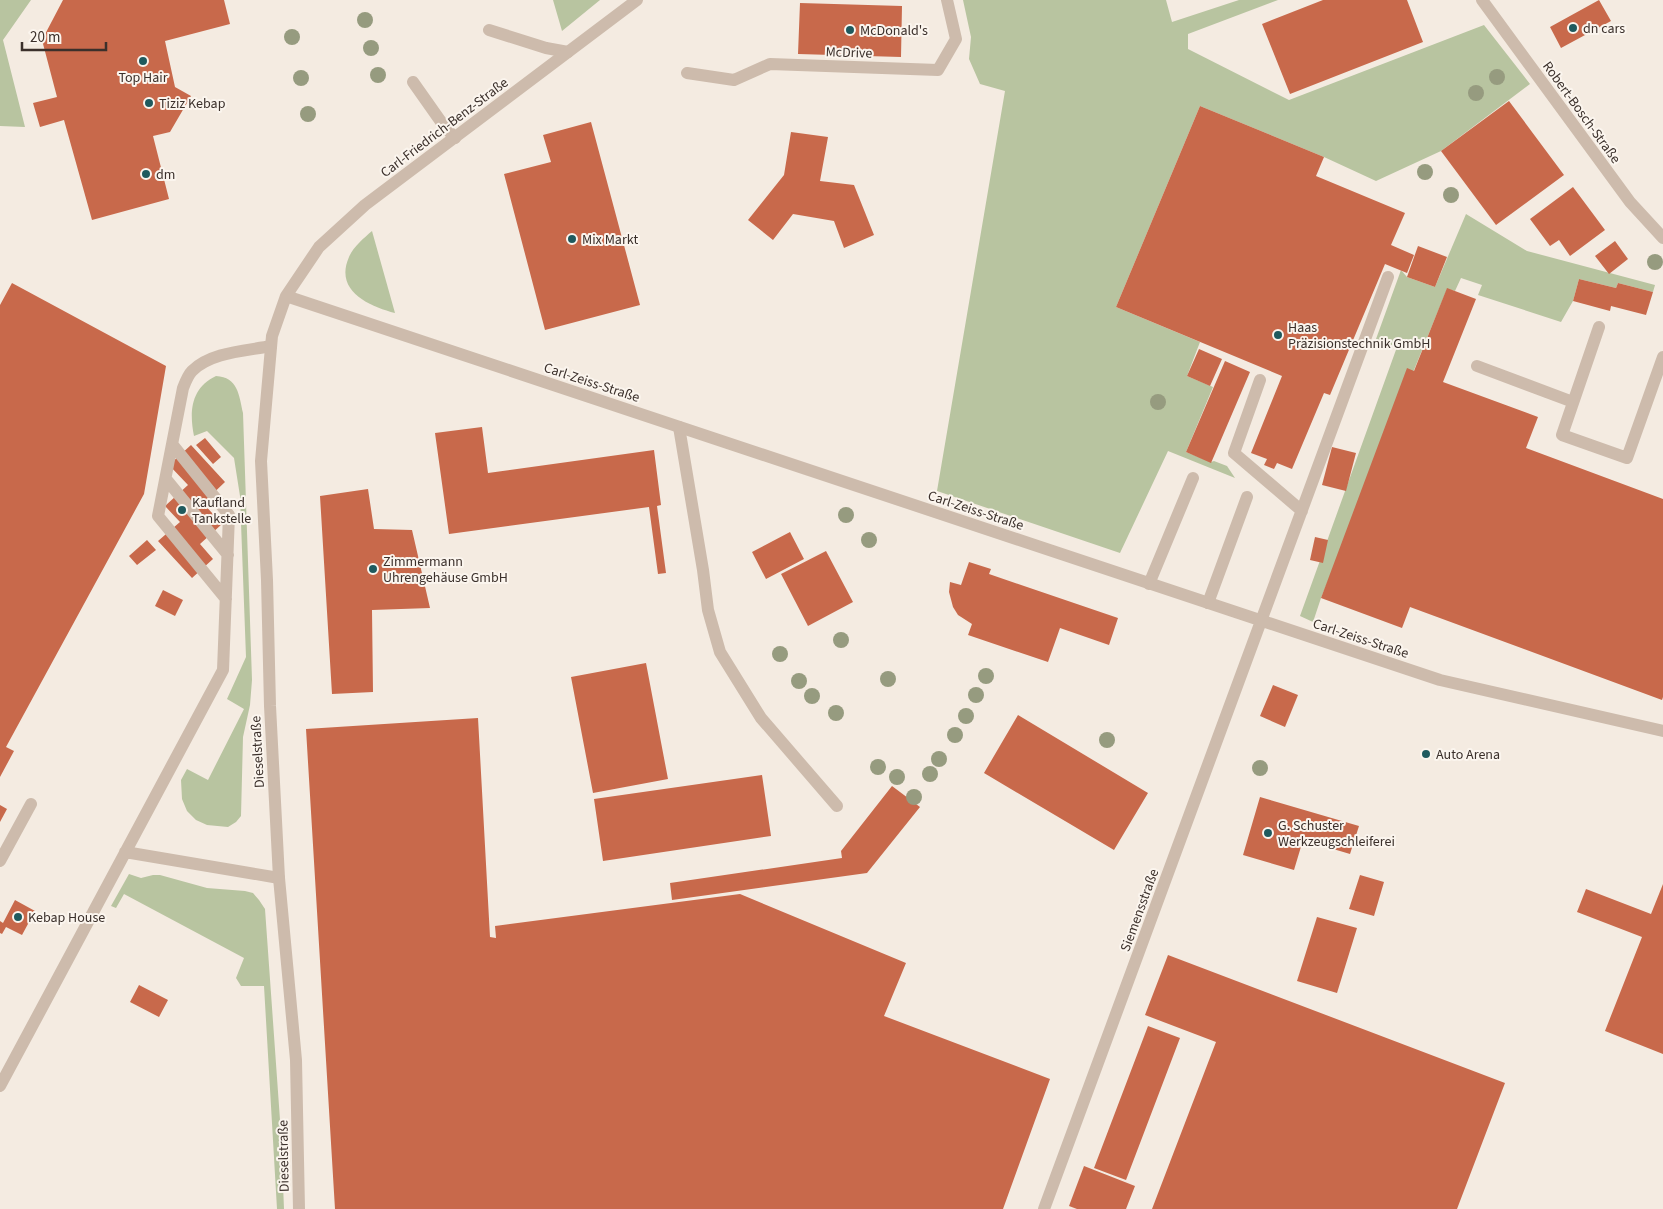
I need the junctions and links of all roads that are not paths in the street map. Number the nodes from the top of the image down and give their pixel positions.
1 (637, 0) edge
2 (947, 0) edge
3 (1482, 0) edge
4 (489, 30) dead end
5 (568, 52) junction
6 (687, 73) dead end
7 (413, 82) dead end
8 (454, 138) junction
9 (1663, 238) edge
10 (1388, 277) dead end
11 (286, 296) junction
12 (1599, 327) dead end
13 (271, 346) junction
14 (1663, 357) edge
15 (1477, 366) dead end
16 (1260, 380) dead end
17 (1573, 402) junction
18 (679, 427) junction
19 (172, 444) junction
20 (1193, 478) dead end
21 (166, 479) junction
22 (1246, 496) dead end
23 (1302, 511) junction
24 (228, 555) junction
25 (1149, 584) junction
26 (226, 599) junction
27 (1208, 603) junction
28 (1261, 621) junction
29 (1663, 731) edge
30 (30, 804) dead end
31 (837, 806) dead end
32 (126, 852) junction
33 (0, 861) edge
34 (279, 878) junction
35 (0, 1086) edge
36 (299, 1209) edge
37 (1044, 1209) edge

1 - 5 street, Carl-Friedrich-Benz-Straße
2 - 6 street, McDrive
3 - 9 street, Robert-Bosch-Straße
4 - 5 street
5 - 8 street, Carl-Friedrich-Benz-Straße
7 - 8 street
8 - 11 street, Carl-Friedrich-Benz-Straße
10 - 23 street, Siemensstraße
11 - 13 street, Dieselstraße
11 - 18 street, Carl-Zeiss-Straße
12 - 17 street
13 - 19 street
13 - 34 street, Dieselstraße
14 - 17 street
15 - 17 street
16 - 23 street
18 - 25 street, Carl-Zeiss-Straße
18 - 31 street
19 - 21 street
19 - 24 street
20 - 25 street
21 - 24 street
21 - 26 street
22 - 27 street
23 - 28 street, Siemensstraße
24 - 26 street
25 - 27 street, Carl-Zeiss-Straße
26 - 32 street
27 - 28 street, Carl-Zeiss-Straße
28 - 29 street, Carl-Zeiss-Straße
28 - 37 street, Siemensstraße
30 - 33 street
32 - 34 street
32 - 35 street
34 - 36 street, Dieselstraße

